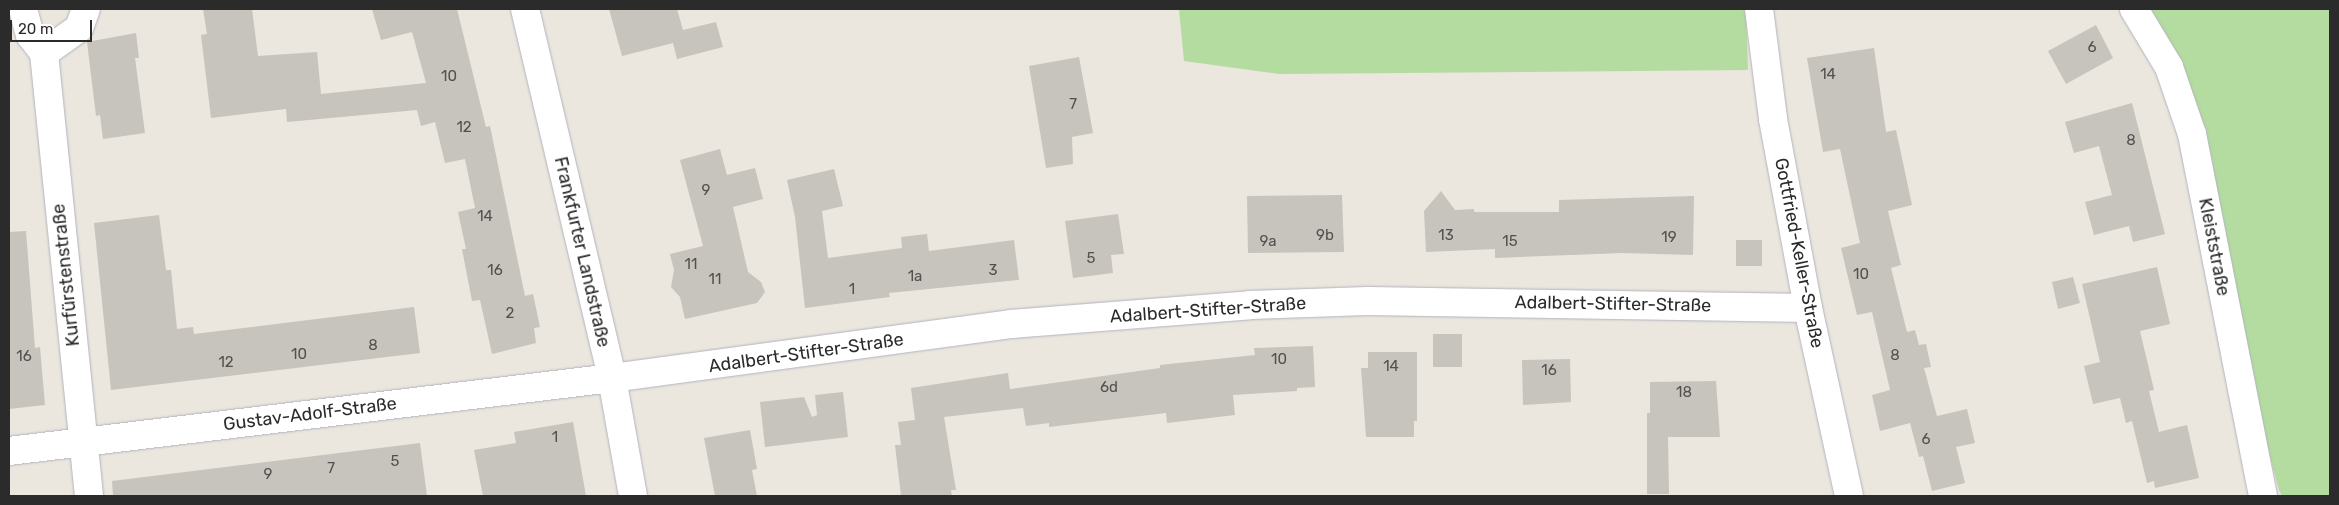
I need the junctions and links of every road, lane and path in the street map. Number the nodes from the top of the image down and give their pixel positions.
1 (23, 9) edge
2 (86, 9) edge
3 (525, 9) edge
4 (1759, 9) edge
5 (2134, 9) edge
6 (44, 53) junction
7 (1808, 308) junction
8 (612, 378) junction
9 (84, 442) junction
10 (9, 451) edge
11 (89, 496) edge
12 (633, 496) edge
13 (1849, 496) edge
14 (2264, 496) edge

1 - 6 street
2 - 6 street
3 - 8 street, Frankfurter Landstraße
4 - 7 street, Gottfried-Keller-Straße
5 - 14 street, Kleiststraße
6 - 9 street, Kurfürstenstraße
7 - 8 street, Adalbert-Stifter-Straße
7 - 13 street, Gottfried-Keller-Straße
8 - 9 street, Gustav-Adolf-Straße
8 - 12 street, Frankfurter Landstraße
9 - 10 street, Gustav-Adolf-Straße
9 - 11 street, Kurfürstenstraße

